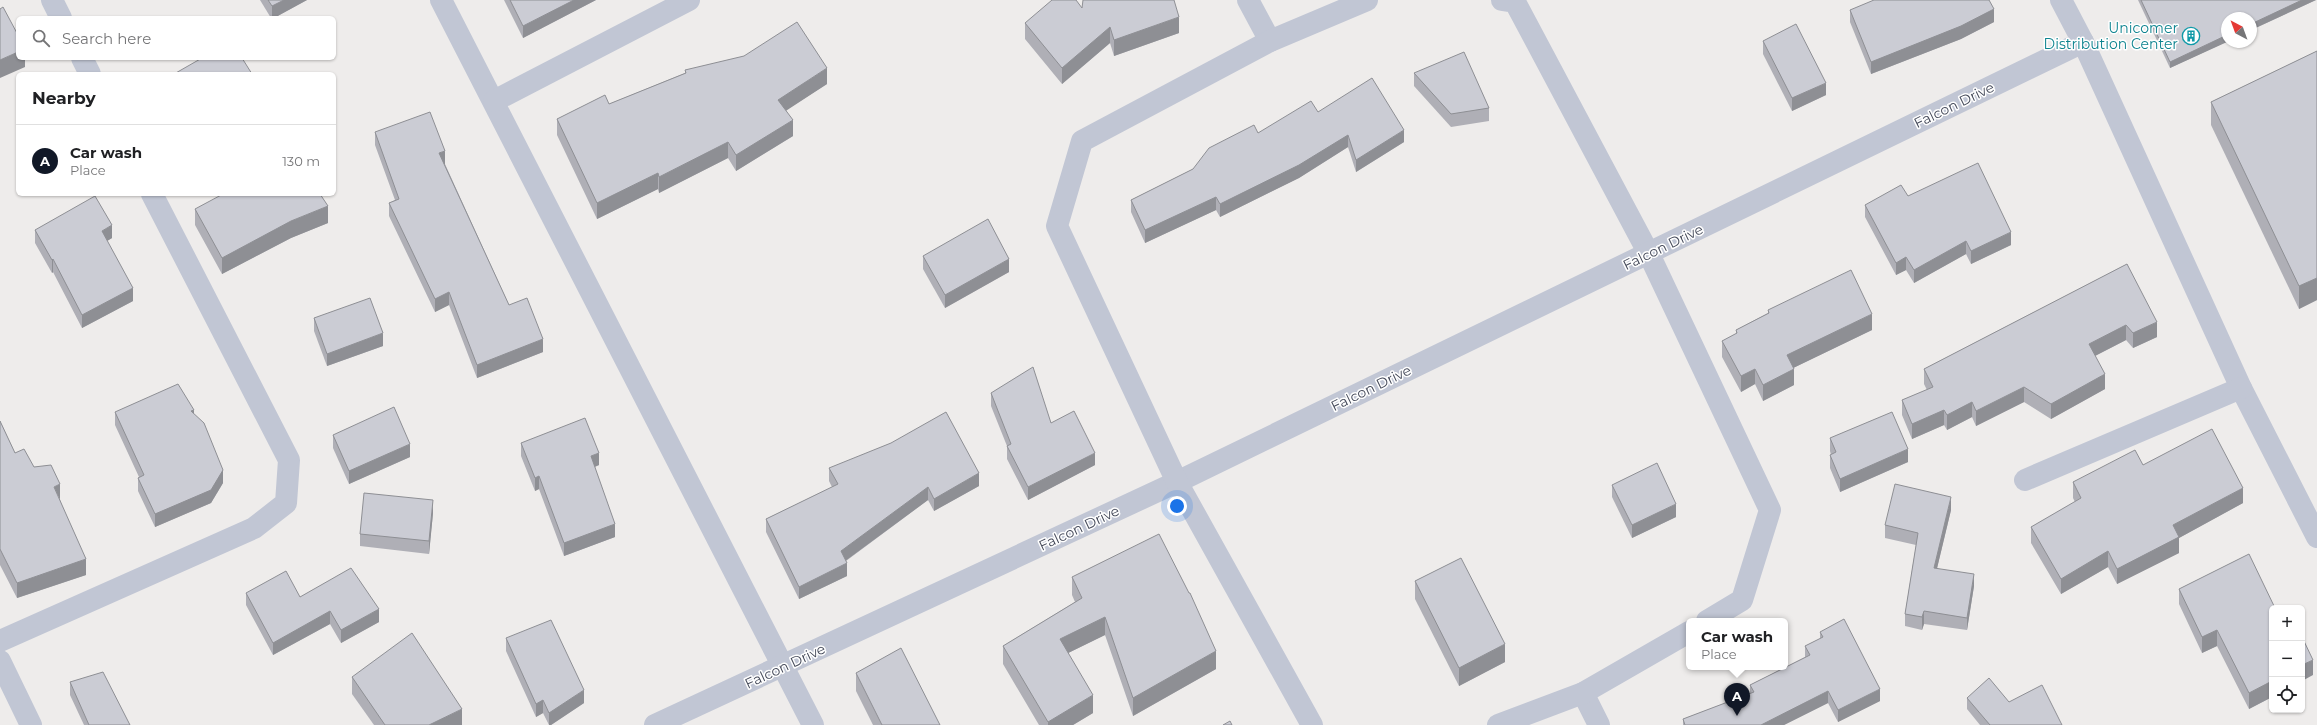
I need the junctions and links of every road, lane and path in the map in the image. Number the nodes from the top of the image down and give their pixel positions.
1 (52, 0) edge
2 (441, 0) edge
3 (689, 0) edge
4 (1248, 0) edge
5 (1367, 0) edge
6 (1502, 0) edge
7 (2061, 0) edge
8 (60, 16) edge
9 (1270, 41) junction
10 (2083, 42) junction
11 (83, 60) edge
12 (89, 72) edge
13 (494, 102) junction
14 (153, 196) edge
15 (1649, 254) junction
16 (2241, 388) junction
17 (2025, 480) dead end
18 (1177, 482) junction
19 (2317, 537) edge
20 (1712, 618) edge
21 (1686, 634) edge
22 (0, 641) edge
23 (0, 661) edge
24 (784, 667) junction
25 (1583, 694) junction
26 (31, 725) edge
27 (655, 725) edge
28 (813, 725) edge
29 (1312, 725) edge
30 (1498, 725) edge
31 (1599, 725) edge

1 - 8 street
2 - 13 street
3 - 13 street
4 - 9 street
5 - 9 street
6 - 15 street
7 - 10 street
9 - 18 street
10 - 15 street, Falcon Drive
10 - 16 street
11 - 12 street
13 - 24 street
14 - 22 street
15 - 18 street, Falcon Drive
15 - 20 street
16 - 17 street
16 - 19 street
18 - 24 street, Falcon Drive
18 - 29 street
21 - 25 street
23 - 26 street
24 - 27 street, Falcon Drive
24 - 28 street
25 - 30 street
25 - 31 street

